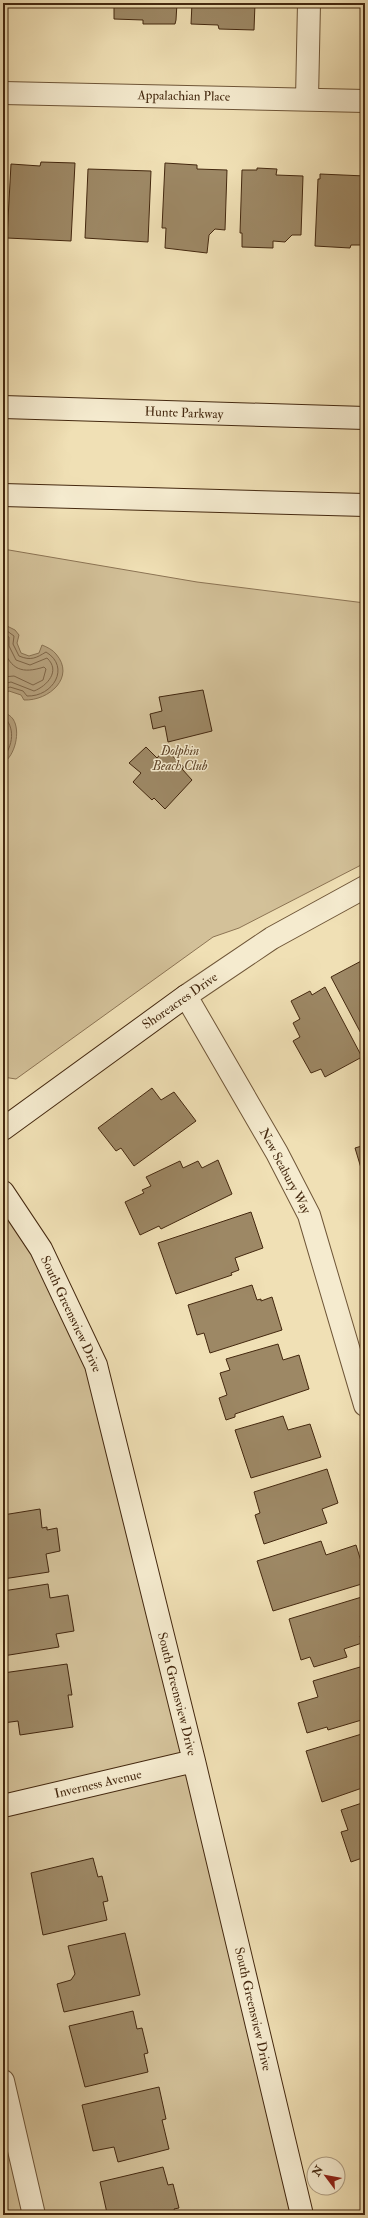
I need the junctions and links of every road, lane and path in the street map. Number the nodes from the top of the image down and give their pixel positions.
1 (309, 3) edge
2 (3, 93) edge
3 (307, 99) junction
4 (365, 101) edge
5 (3, 407) edge
6 (365, 418) edge
7 (3, 495) edge
8 (365, 506) edge
9 (365, 887) edge
10 (186, 996) junction
11 (3, 1129) edge
12 (3, 1192) edge
13 (365, 1405) edge
14 (194, 1761) junction
15 (3, 1806) edge
16 (3, 2081) edge
17 (34, 2215) edge
18 (302, 2215) edge

1 - 3 street
2 - 3 street, Appalachian Place
3 - 4 street, Appalachian Place
5 - 6 street, Hunte Parkway
7 - 8 street
9 - 10 street, Shoreacres Drive
10 - 11 street, Shoreacres Drive
10 - 13 street, New Seabury Way
12 - 14 street, South Greensview Drive
14 - 15 street, Inverness Avenue
14 - 18 street, South Greensview Drive
16 - 17 street

